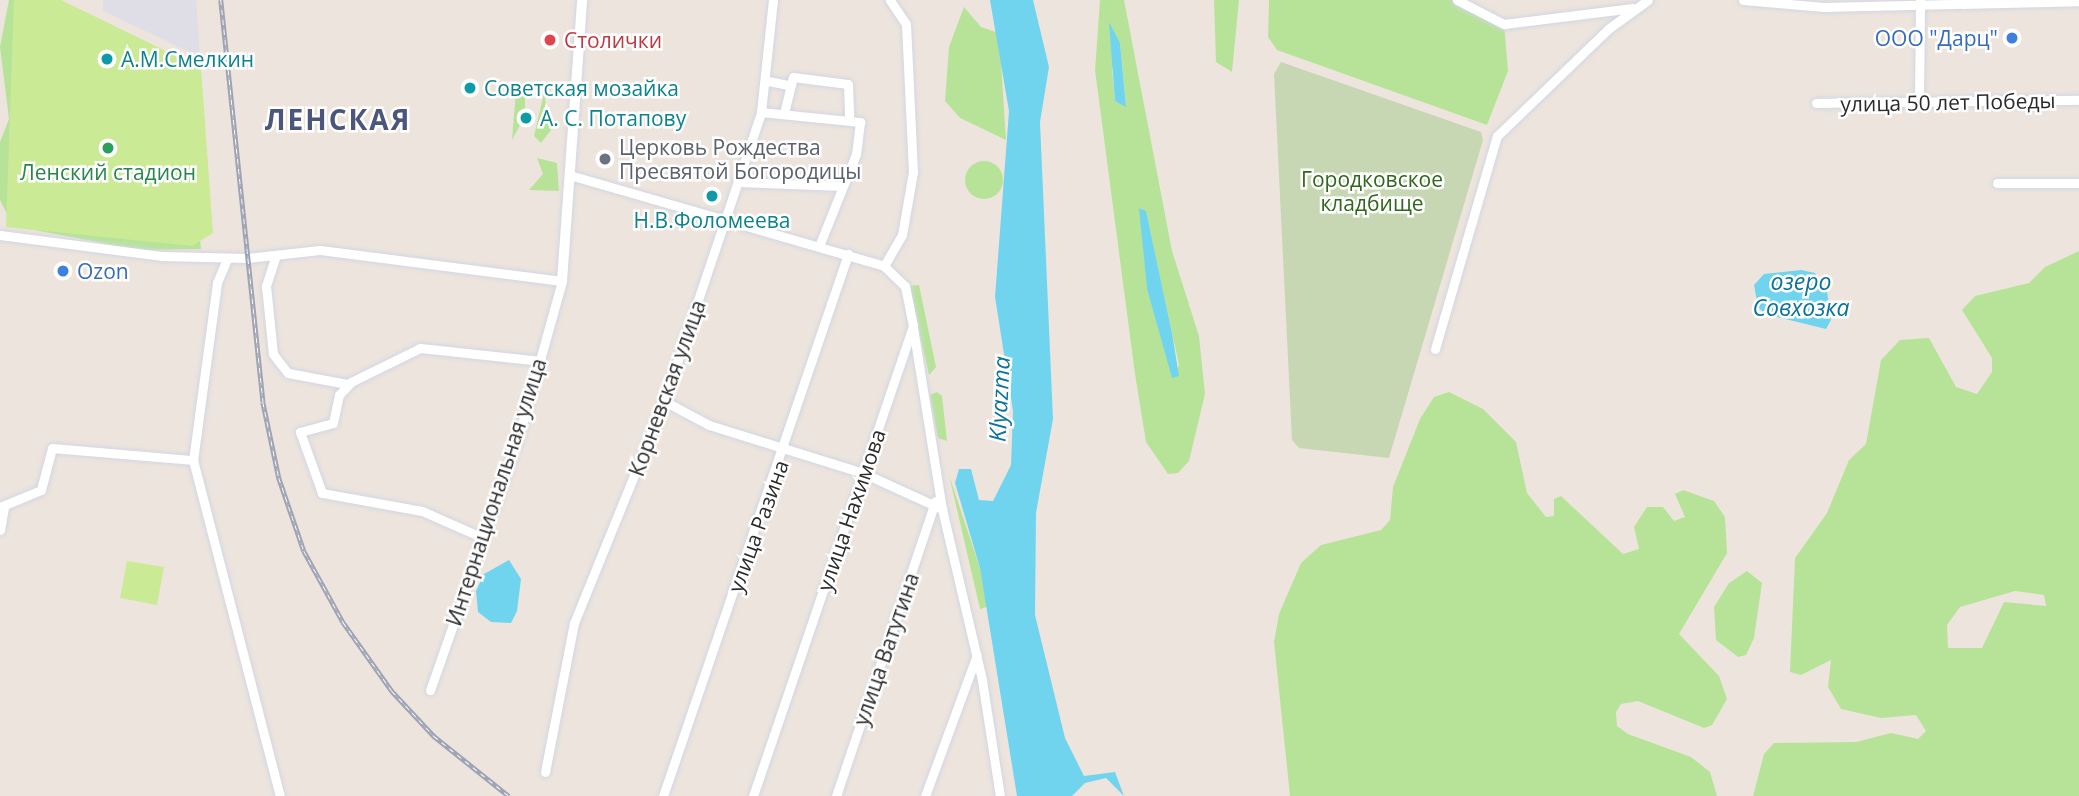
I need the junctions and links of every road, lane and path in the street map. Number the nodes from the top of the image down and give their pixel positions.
1 (583, 0) edge
2 (774, 0) edge
3 (890, 0) edge
4 (1457, 0) edge
5 (1648, 0) edge
6 (1743, 0) edge
7 (2033, 1) edge
8 (2079, 1) edge
9 (1920, 2) edge
10 (1824, 4) edge
11 (1638, 6) junction
12 (768, 81) junction
13 (788, 85) junction
14 (2079, 100) edge
15 (1919, 101) junction
16 (1816, 103) dead end
17 (761, 112) junction
18 (784, 113) junction
19 (849, 118) junction
20 (573, 176) junction
21 (738, 182) junction
22 (1997, 183) dead end
23 (2079, 183) edge
24 (842, 186) junction
25 (726, 220) junction
26 (0, 235) edge
27 (819, 246) junction
28 (848, 254) junction
29 (276, 255) junction
30 (227, 258) junction
31 (884, 266) junction
32 (562, 281) junction
33 (913, 326) junction
34 (1435, 349) dead end
35 (541, 361) junction
36 (347, 384) junction
37 (664, 401) junction
38 (786, 448) junction
39 (193, 460) junction
40 (863, 473) junction
41 (939, 505) junction
42 (2, 507) edge
43 (0, 530) edge
44 (481, 537) junction
45 (977, 655) junction
46 (430, 690) dead end
47 (545, 772) dead end
48 (280, 796) edge
49 (663, 796) edge
50 (753, 796) edge
51 (836, 796) edge
52 (925, 796) edge
53 (1000, 796) edge

1 - 20 street, Интернациональная улица
2 - 12 street, Корневская улица
3 - 31 street
4 - 11 street
5 - 11 street
6 - 10 street
7 - 8 street
7 - 9 street
9 - 10 street
9 - 15 street
11 - 34 street
12 - 13 street
12 - 17 street, Корневская улица
13 - 18 street
13 - 19 street
14 - 15 street, улица 50 лет Победы
15 - 16 street, улица 50 лет Победы
17 - 18 street
17 - 21 street, Корневская улица
18 - 19 street
19 - 24 street
20 - 25 street
20 - 32 street, Интернациональная улица
21 - 24 street
21 - 25 street, Корневская улица
22 - 23 street
24 - 27 street
25 - 27 street
25 - 37 street, Корневская улица
26 - 30 street
27 - 28 street
28 - 31 street
28 - 38 street, улица Разина
29 - 30 street
29 - 32 street
29 - 36 street
30 - 39 street
31 - 33 street
32 - 35 street, Интернациональная улица
33 - 40 street, улица Нахимова
33 - 41 street
35 - 36 street
35 - 44 street, Интернациональная улица
36 - 44 street
37 - 38 street
37 - 47 street, Корневская улица
38 - 40 street
38 - 49 street, улица Разина
39 - 42 street
39 - 48 street
40 - 41 street
40 - 50 street, улица Нахимова
41 - 45 street
41 - 51 street, улица Ватутина
42 - 43 street
44 - 46 street, Интернациональная улица
45 - 52 street
45 - 53 street

